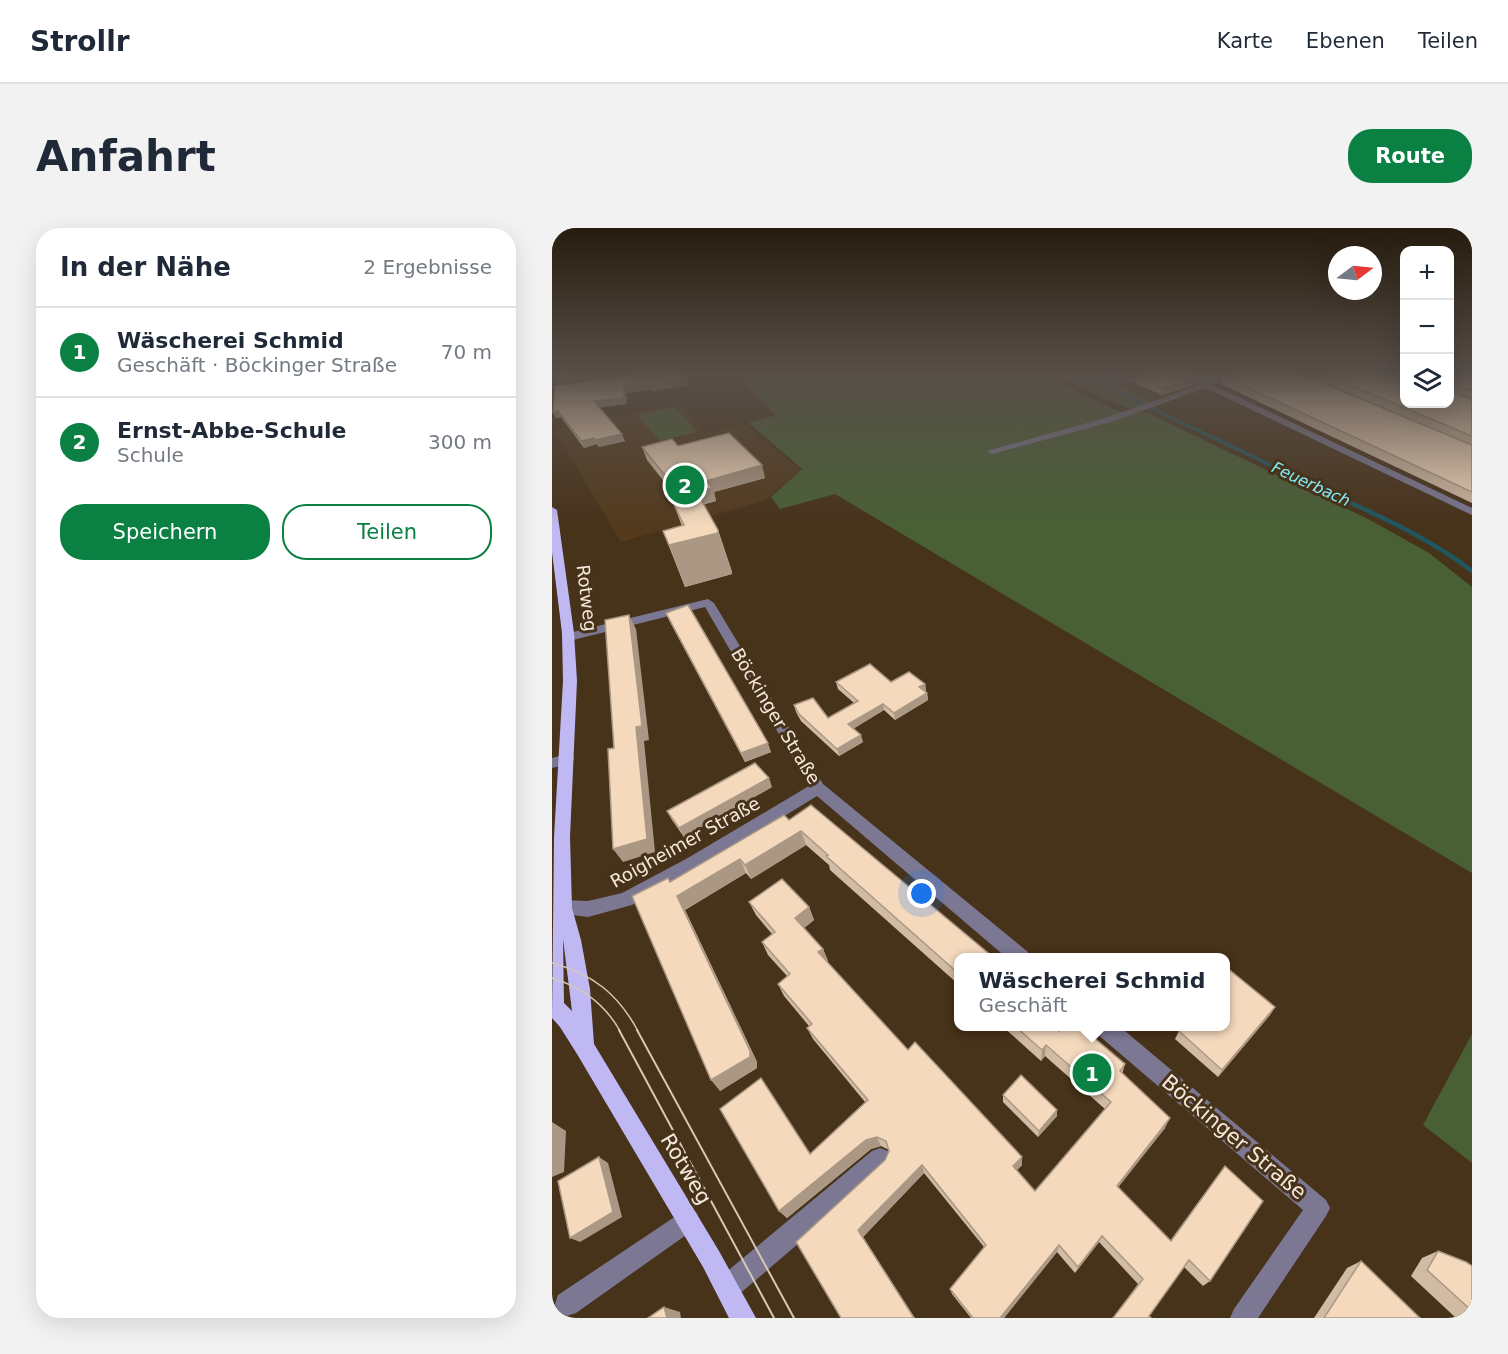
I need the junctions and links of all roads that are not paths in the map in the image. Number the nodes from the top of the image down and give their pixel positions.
1 (1090, 425) edge
2 (1289, 425) edge
3 (992, 451) dead end
4 (552, 510) edge
5 (1472, 512) edge
6 (554, 535) edge
7 (568, 637) junction
8 (560, 761) edge
9 (818, 788) junction
10 (558, 914) edge
11 (1016, 953) edge
12 (553, 1006) edge
13 (1109, 1031) edge
14 (584, 1047) junction
15 (880, 1159) dead end
16 (688, 1220) junction
17 (728, 1287) junction
18 (567, 1304) dead end
19 (743, 1318) edge
20 (1243, 1318) edge

1 - 3 street
2 - 5 street
4 - 6 main road, Rotweg
6 - 7 main road, Rotweg
7 - 8 main road, Rotweg
7 - 9 street, Böckinger Straße
8 - 10 main road, Rotweg
9 - 10 street, Roigheimer Straße
9 - 11 street, Böckinger Straße
10 - 12 main road, Rotweg
10 - 14 main road, Rotweg
12 - 14 main road, Rotweg
13 - 20 street, Böckinger Straße
14 - 16 main road, Rotweg
15 - 17 street
16 - 17 main road, Rotweg
16 - 18 street
17 - 19 main road, Rotweg

